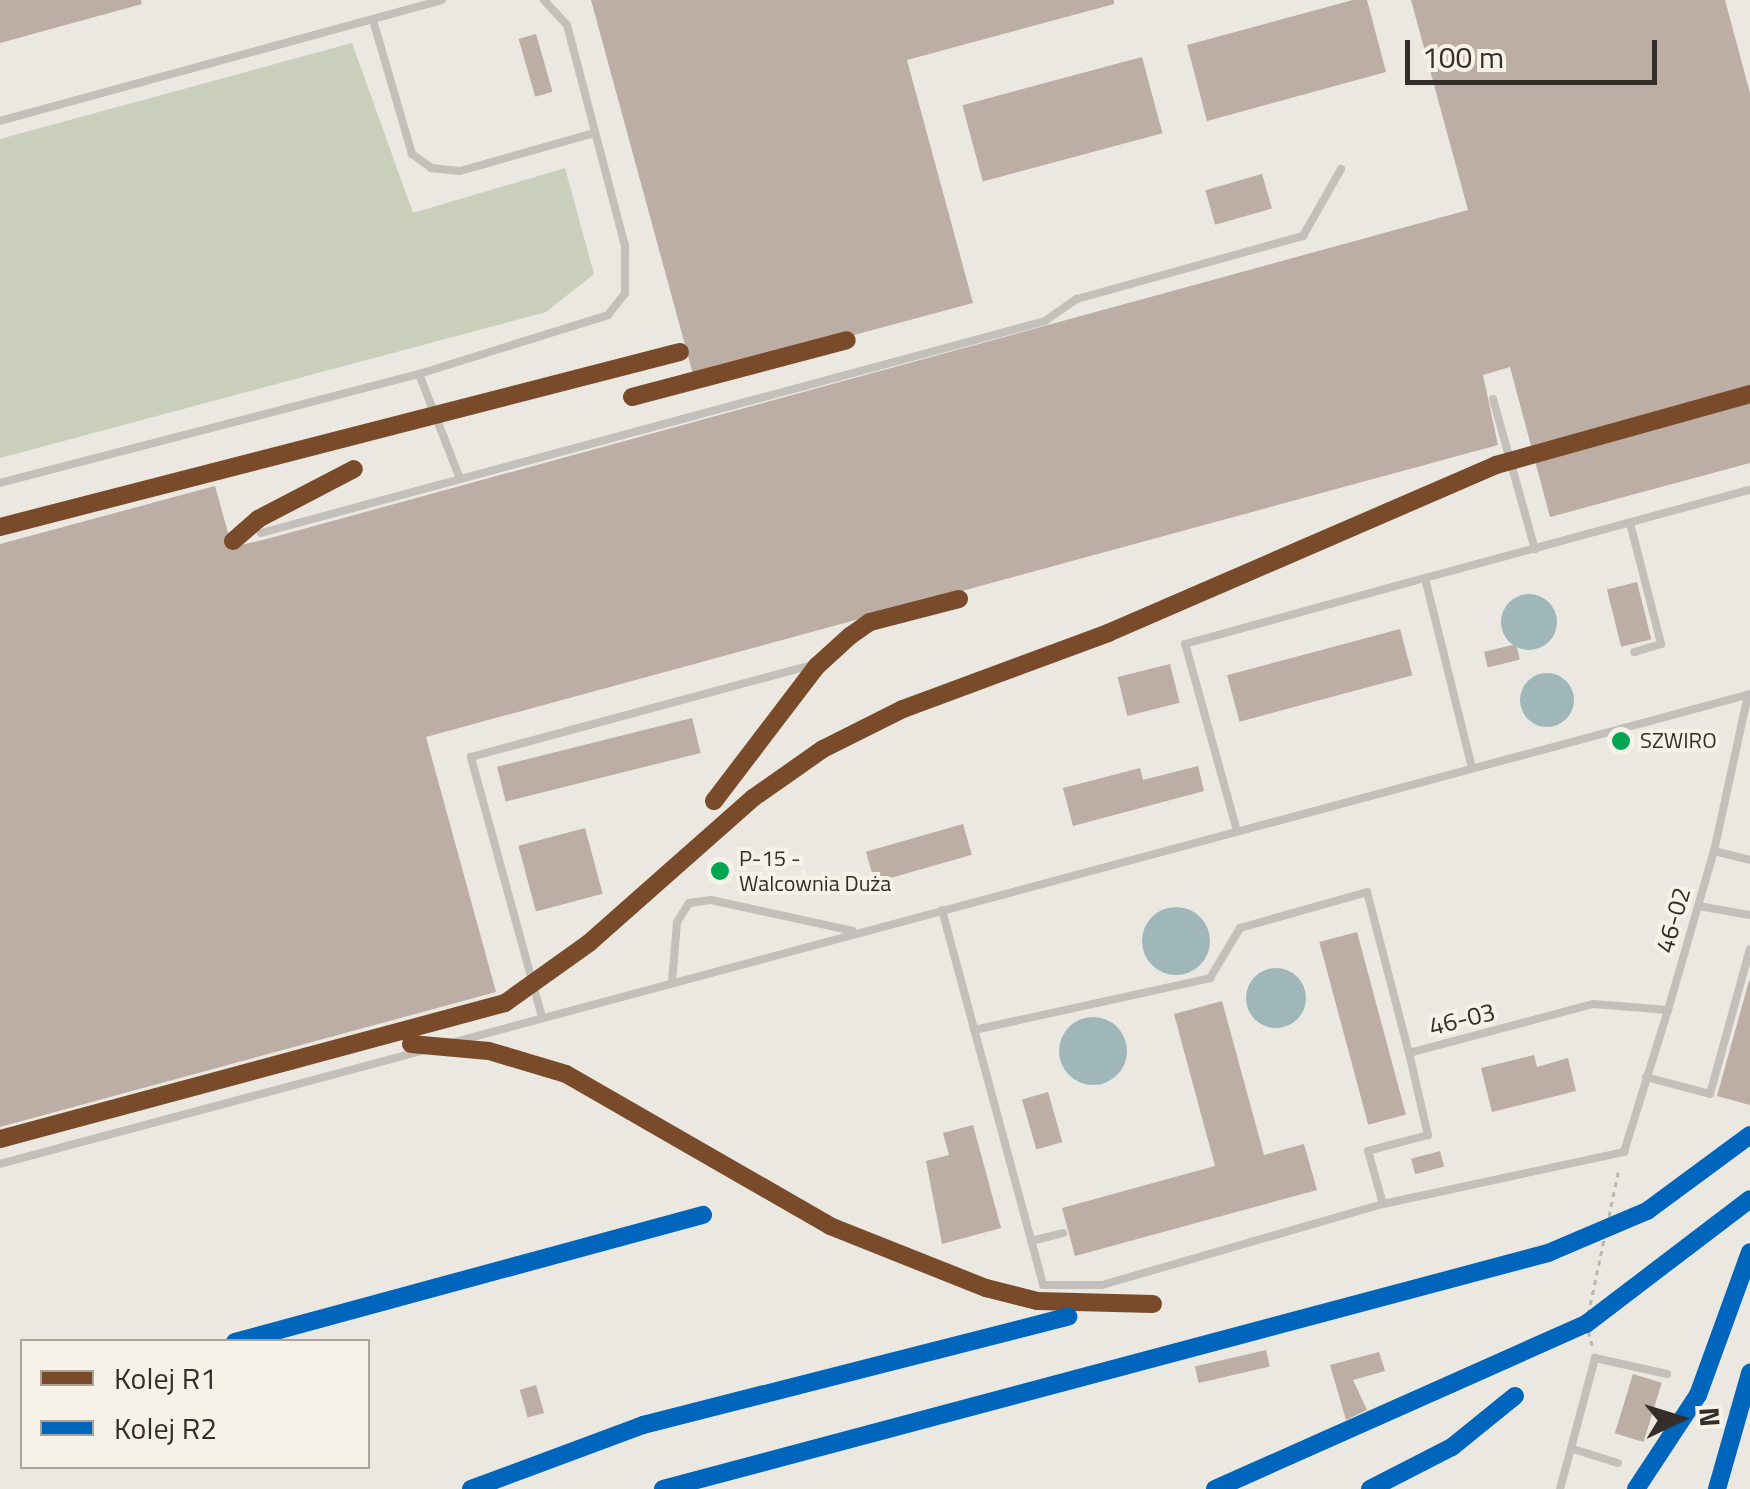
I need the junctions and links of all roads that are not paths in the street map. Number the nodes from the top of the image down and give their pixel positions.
1 (442, 0) edge
2 (544, 0) edge
3 (373, 20) junction
4 (0, 121) edge
5 (594, 133) junction
6 (1342, 169) dead end
7 (419, 374) junction
8 (1493, 400) dead end
9 (458, 476) junction
10 (0, 483) edge
11 (1750, 490) edge
12 (1630, 523) junction
13 (261, 533) dead end
14 (1535, 549) junction
15 (1425, 578) junction
16 (1634, 652) dead end
17 (815, 664) dead end
18 (1749, 694) edge
19 (1472, 768) junction
20 (1237, 831) junction
21 (1714, 851) junction
22 (1750, 860) edge
23 (1698, 906) junction
24 (942, 910) junction
25 (1750, 915) edge
26 (858, 932) junction
27 (1750, 949) edge
28 (672, 982) junction
29 (1668, 1010) junction
30 (542, 1017) junction
31 (974, 1030) junction
32 (1408, 1053) junction
33 (1646, 1077) junction
34 (0, 1164) edge
35 (1383, 1204) junction
36 (1063, 1233) dead end
37 (1032, 1241) junction
38 (1668, 1374) dead end
39 (1573, 1449) junction
40 (1618, 1462) dead end
41 (1560, 1489) edge

1 - 3 lane
2 - 5 lane
3 - 4 lane
3 - 5 lane
5 - 7 lane
6 - 9 lane
7 - 9 lane
7 - 10 lane
8 - 14 lane
9 - 13 lane
11 - 12 lane
12 - 14 lane
12 - 16 lane
14 - 15 lane
15 - 19 lane
15 - 20 lane
17 - 30 lane
18 - 19 lane
18 - 21 lane, 46-02
19 - 20 lane
20 - 24 lane
21 - 22 lane
21 - 23 lane, 46-02
23 - 25 lane
23 - 29 lane, 46-02
24 - 26 lane
24 - 31 lane
26 - 28 lane
26 - 28 lane
27 - 33 lane
28 - 30 lane
29 - 32 lane, 46-03
29 - 33 lane, 46-02
30 - 34 lane
31 - 32 lane
31 - 37 lane
32 - 35 lane, 46-03
33 - 35 lane, 46-02
35 - 37 lane
36 - 37 lane
38 - 39 lane
39 - 40 lane
39 - 41 lane

